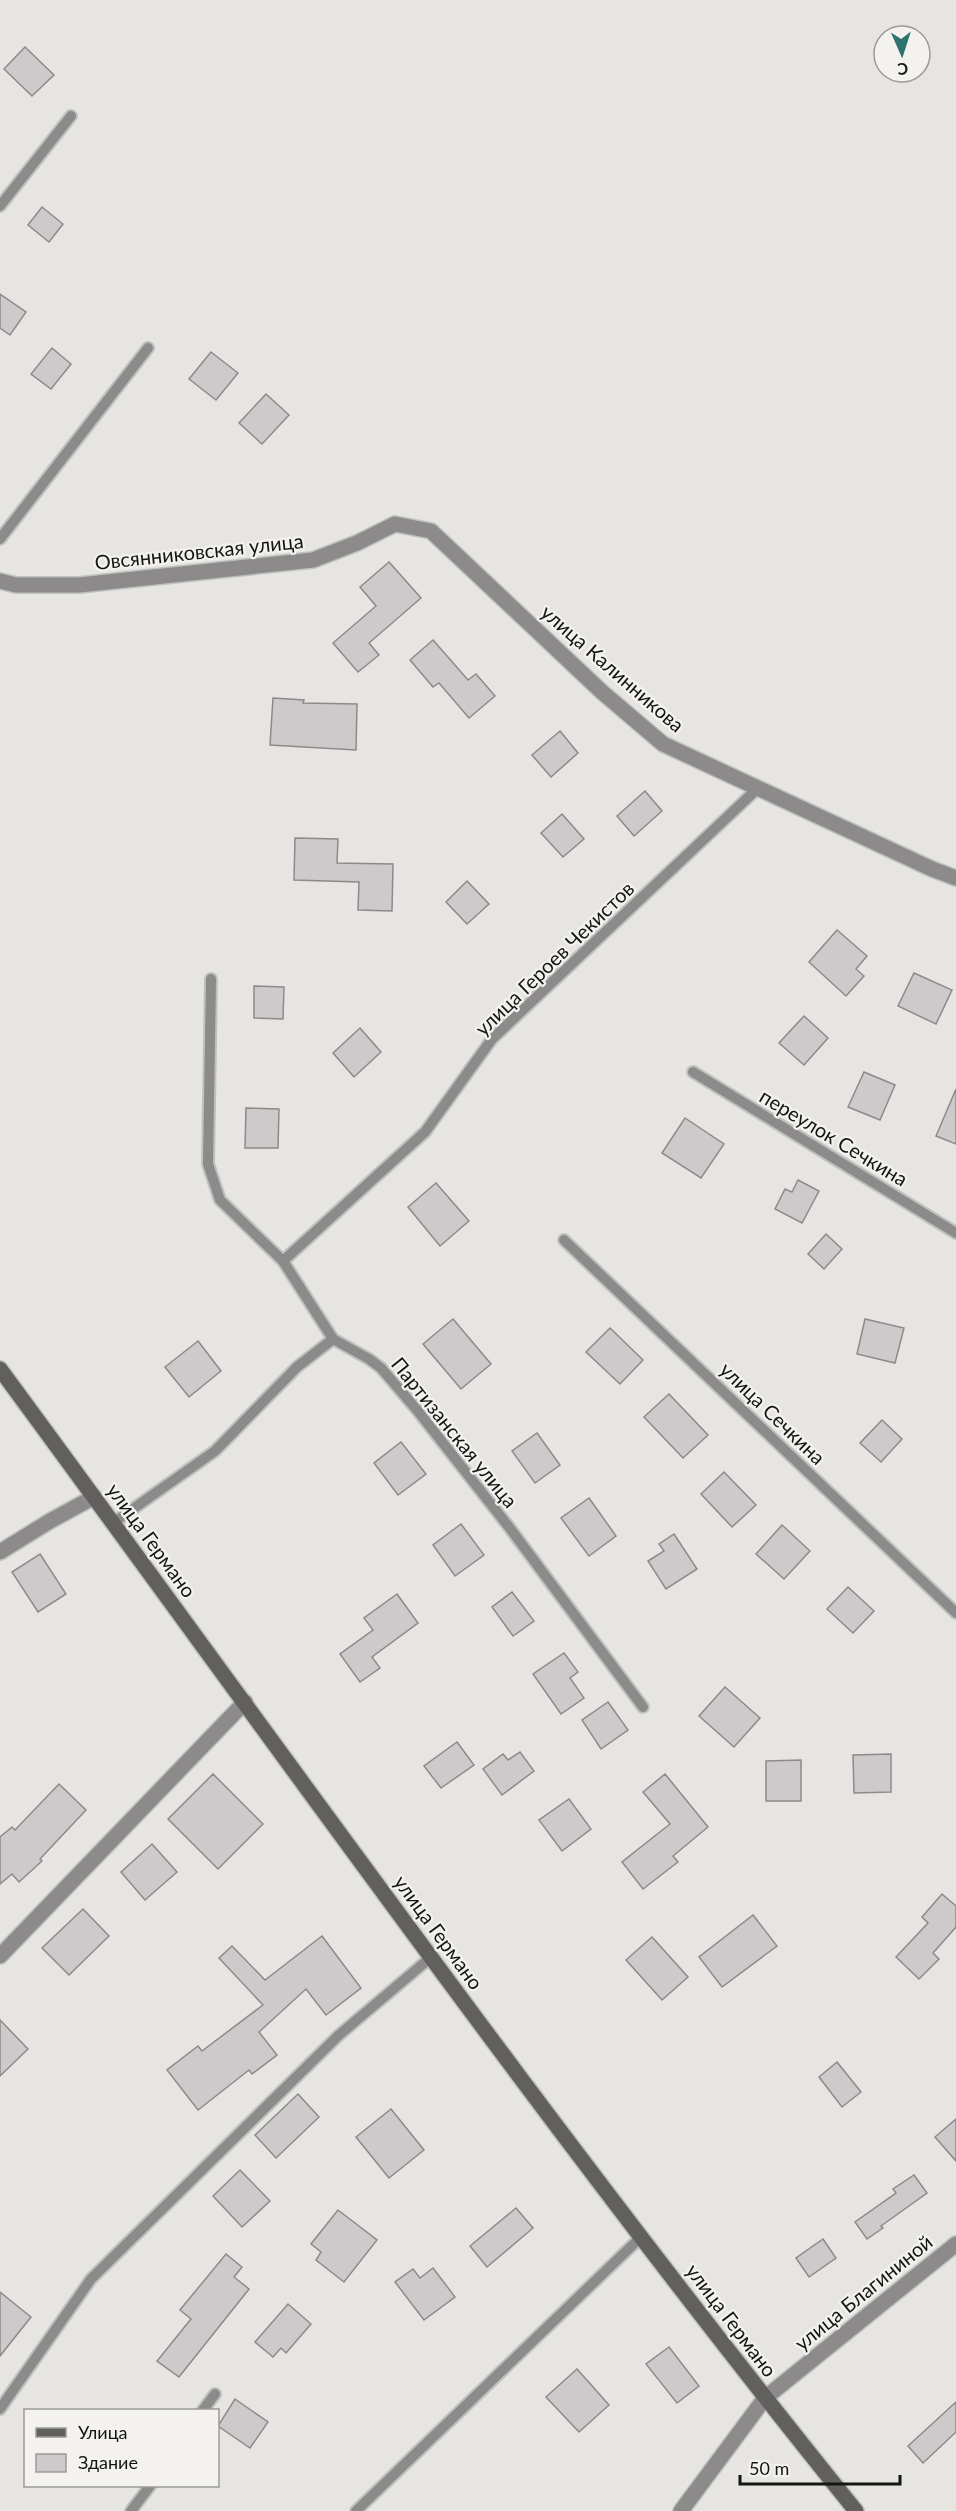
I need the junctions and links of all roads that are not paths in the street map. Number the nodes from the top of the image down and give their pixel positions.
1 (71, 116) dead end
2 (0, 206) edge
3 (148, 348) dead end
4 (395, 524) joint
5 (0, 539) edge
6 (0, 581) edge
7 (757, 789) junction
8 (956, 878) edge
9 (211, 979) dead end
10 (693, 1072) dead end
11 (956, 1233) edge
12 (564, 1240) dead end
13 (283, 1261) junction
14 (333, 1339) junction
15 (0, 1369) edge
16 (94, 1497) junction
17 (113, 1523) junction
18 (0, 1552) edge
19 (956, 1612) edge
20 (245, 1702) junction
21 (643, 1707) dead end
22 (0, 1956) edge
23 (430, 1958) junction
24 (642, 2236) junction
25 (956, 2244) edge
26 (215, 2394) dead end
27 (765, 2398) junction
28 (0, 2409) edge
29 (204, 2409) edge
30 (149, 2487) edge
31 (132, 2511) edge
32 (356, 2511) edge
33 (681, 2511) edge
34 (856, 2511) edge

1 - 2 lane
3 - 5 lane
4 - 6 street, Овсянниковская улица
4 - 7 street, улица Калинникова
7 - 8 street, улица Калинникова
7 - 13 lane, улица Героев Чекистов
9 - 13 lane
10 - 11 lane, переулок Сечкина
12 - 19 lane, улица Сечкина
13 - 14 lane
14 - 17 lane
14 - 21 lane, Партизанская улица
15 - 16 main road, улица Германо
16 - 17 main road, улица Германо
16 - 18 street
17 - 20 main road, улица Германо
20 - 22 street
20 - 23 main road, улица Германо
23 - 24 main road, улица Германо
23 - 28 lane
24 - 27 main road, улица Германо
24 - 32 lane
25 - 27 street, улица Благининой
26 - 29 lane
27 - 33 street, улица Благининой
27 - 34 main road, улица Германо
30 - 31 lane

